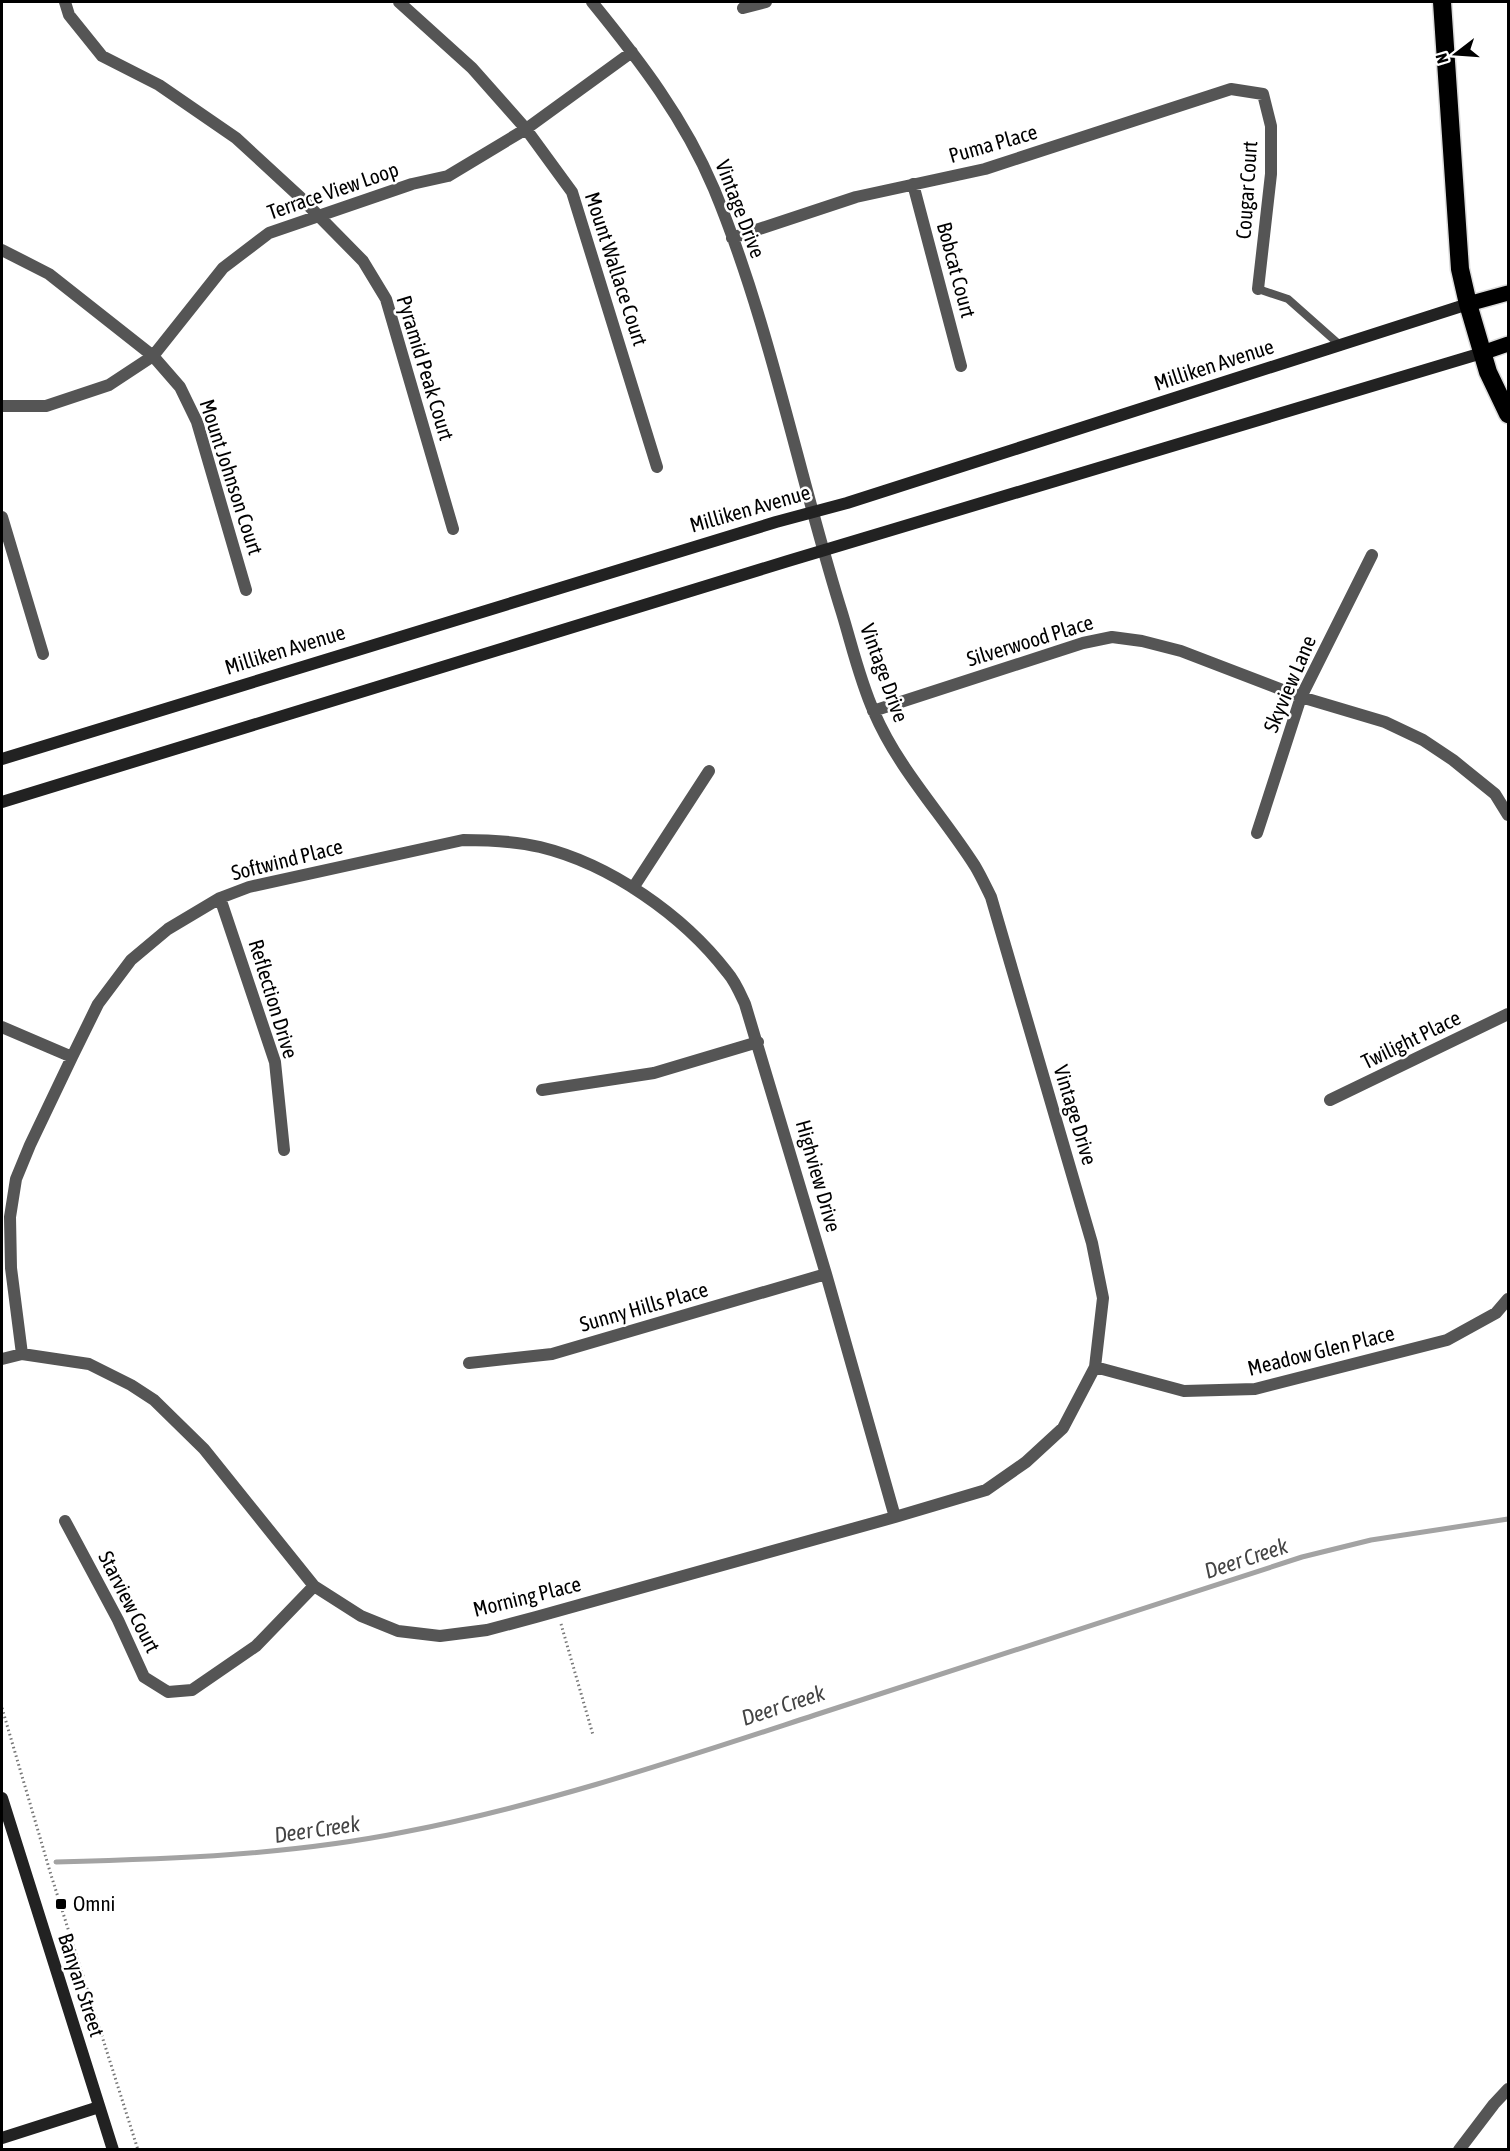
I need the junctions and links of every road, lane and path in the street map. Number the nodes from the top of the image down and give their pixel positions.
1 (65, 2) edge
2 (399, 2) edge
3 (592, 2) edge
4 (766, 2) edge
5 (1442, 2) edge
6 (743, 8) dead end
7 (632, 52) junction
8 (1263, 94) joint
9 (526, 129) junction
10 (913, 184) junction
11 (319, 217) junction
12 (732, 238) junction
13 (2, 250) edge
14 (1258, 290) joint
15 (1509, 293) edge
16 (1468, 304) junction
17 (1509, 344) edge
18 (1341, 346) junction
19 (1482, 353) junction
20 (153, 356) junction
21 (961, 366) dead end
22 (2, 406) edge
23 (1509, 414) edge
24 (657, 467) dead end
25 (812, 513) junction
26 (2, 517) edge
27 (453, 529) dead end
28 (822, 550) junction
29 (1372, 555) dead end
30 (246, 590) dead end
31 (43, 654) dead end
32 (1301, 697) junction
33 (873, 711) junction
34 (2, 759) edge
35 (709, 771) dead end
36 (2, 802) edge
37 (1509, 815) edge
38 (1257, 833) dead end
39 (633, 888) junction
40 (220, 898) junction
41 (1509, 1014) edge
42 (2, 1027) edge
43 (758, 1042) junction
44 (72, 1057) junction
45 (542, 1090) dead end
46 (1330, 1101) dead end
47 (284, 1150) dead end
48 (826, 1274) junction
49 (1509, 1299) edge
50 (22, 1354) junction
51 (2, 1359) edge
52 (469, 1363) dead end
53 (1095, 1367) junction
54 (895, 1517) junction
55 (64, 1521) dead end
56 (314, 1586) junction
57 (557, 1611) junction
58 (2, 1708) edge
59 (593, 1735) dead end
60 (2, 1798) edge
61 (7, 1832) edge
62 (1509, 2090) edge
63 (99, 2107) junction
64 (2, 2138) edge
65 (113, 2150) edge
66 (138, 2150) edge
67 (1459, 2150) edge

1 - 11 street, Pyramid Peak Court
2 - 9 street, Mount Wallace Court
3 - 7 street, Vintage Drive
4 - 6 street
5 - 16 highway
7 - 9 street, Terrace View Loop
7 - 12 street, Vintage Drive
8 - 10 street, Puma Place
8 - 14 street, Cougar Court
9 - 11 street, Terrace View Loop
9 - 24 street, Mount Wallace Court
10 - 12 street, Puma Place
10 - 21 street, Bobcat Court
11 - 20 street, Terrace View Loop
11 - 27 street, Pyramid Peak Court
12 - 25 street, Vintage Drive
13 - 20 street, Mount Johnson Court
14 - 18 lane
15 - 16 main road, Milliken Avenue
16 - 18 main road, Milliken Avenue
16 - 19 highway
17 - 19 main road
18 - 25 main road, Milliken Avenue
19 - 23 highway
19 - 28 main road
20 - 22 street, Terrace View Loop
20 - 30 street, Mount Johnson Court
25 - 28 street, Vintage Drive
25 - 34 main road, Milliken Avenue
26 - 31 street
28 - 33 street, Vintage Drive
28 - 36 main road
29 - 32 street, Skyview Lane
32 - 33 street, Silverwood Place
32 - 37 street, Silverwood Place
32 - 38 street, Skyview Lane
33 - 53 street, Vintage Drive
35 - 39 street
39 - 40 street, Softwind Place
39 - 43 street, Highview Drive
40 - 44 street, Softwind Place
40 - 47 street, Reflection Drive
41 - 46 street, Twilight Place
42 - 44 street
43 - 45 street
43 - 48 street, Highview Drive
44 - 50 street, Softwind Place
48 - 52 street, Sunny Hills Place
48 - 54 street, Highview Drive
49 - 53 street, Meadow Glen Place
50 - 51 street, Morning Place
50 - 56 street, Morning Place
53 - 54 street, Morning Place
54 - 57 street, Morning Place
55 - 56 street, Starview Court
56 - 57 street, Morning Place
57 - 59 path
58 - 66 path
60 - 61 main road, Banyan Street
61 - 63 main road, Banyan Street
62 - 67 street
63 - 64 main road
63 - 65 main road, Banyan Street

